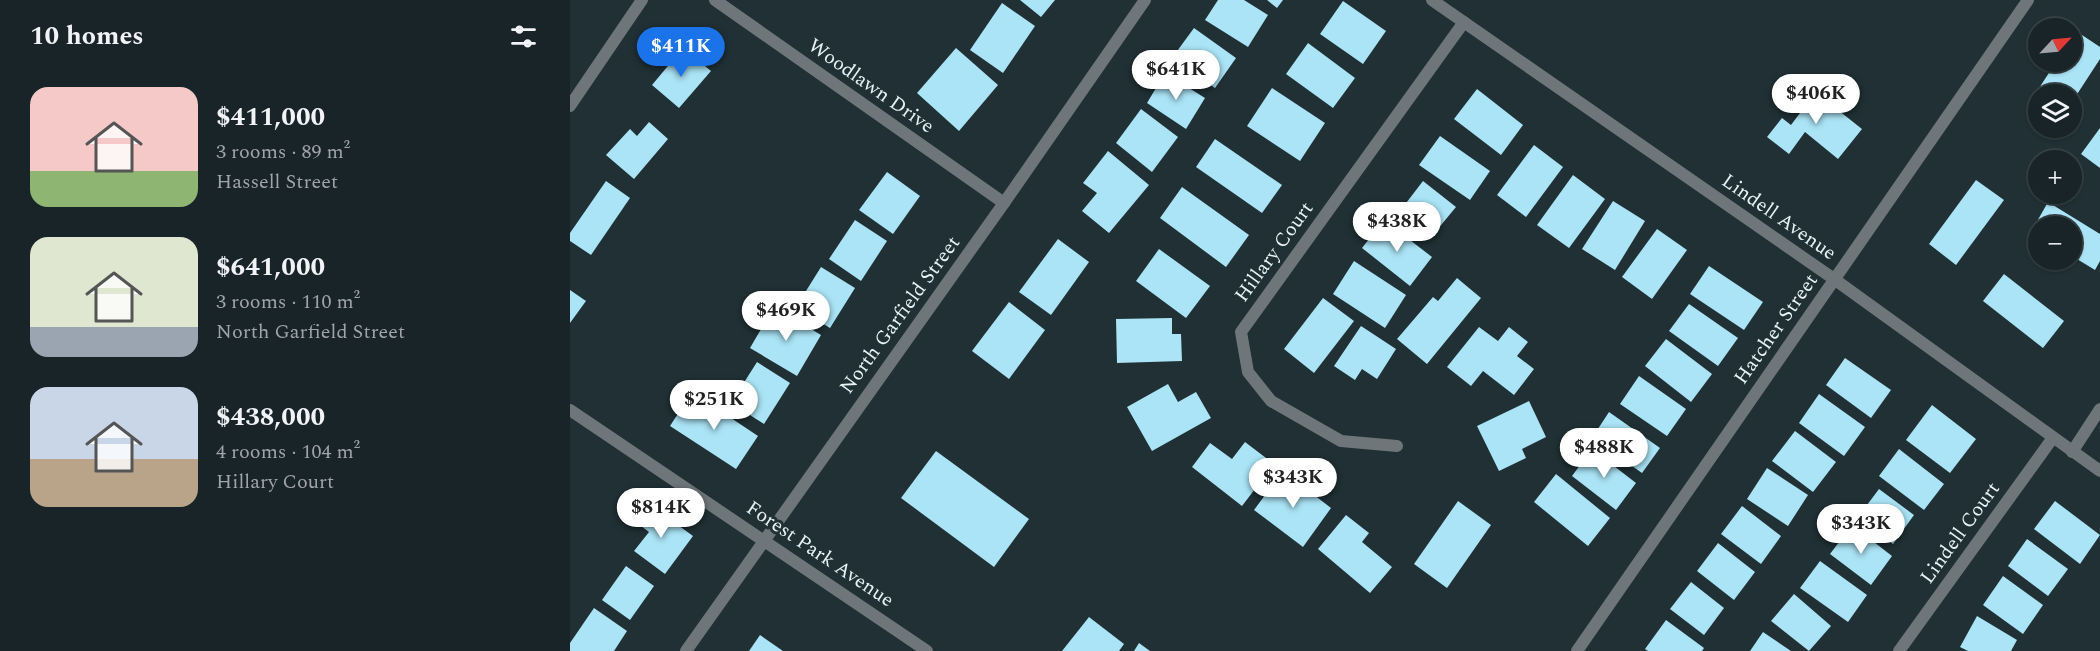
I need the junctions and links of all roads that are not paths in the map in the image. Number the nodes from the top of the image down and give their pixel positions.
1 (642, 0) edge
2 (715, 0) edge
3 (1145, 0) edge
4 (1432, 0) edge
5 (2028, 0) edge
6 (1464, 22) junction
7 (570, 106) edge
8 (1004, 204) junction
9 (1834, 279) junction
10 (2100, 409) edge
11 (570, 410) edge
12 (2052, 439) junction
13 (1396, 446) dead end
14 (2072, 452) junction
15 (2100, 471) edge
16 (764, 538) junction
17 (686, 651) edge
18 (927, 651) edge
19 (1577, 651) edge
20 (1899, 651) edge

1 - 7 street
2 - 8 street, Woodlawn Drive
3 - 8 street, North Garfield Street
4 - 6 street, Lindell Avenue
5 - 9 street, Hatcher Street
6 - 9 street, Lindell Avenue
6 - 13 street, Hillary Court
8 - 16 street, North Garfield Street
9 - 12 street, Lindell Avenue
9 - 19 street, Hatcher Street
10 - 14 street
11 - 16 street, Forest Park Avenue
12 - 14 street, Lindell Avenue
12 - 20 street, Lindell Court
14 - 15 street, Lindell Avenue
16 - 17 street, North Garfield Street
16 - 18 street, Forest Park Avenue

